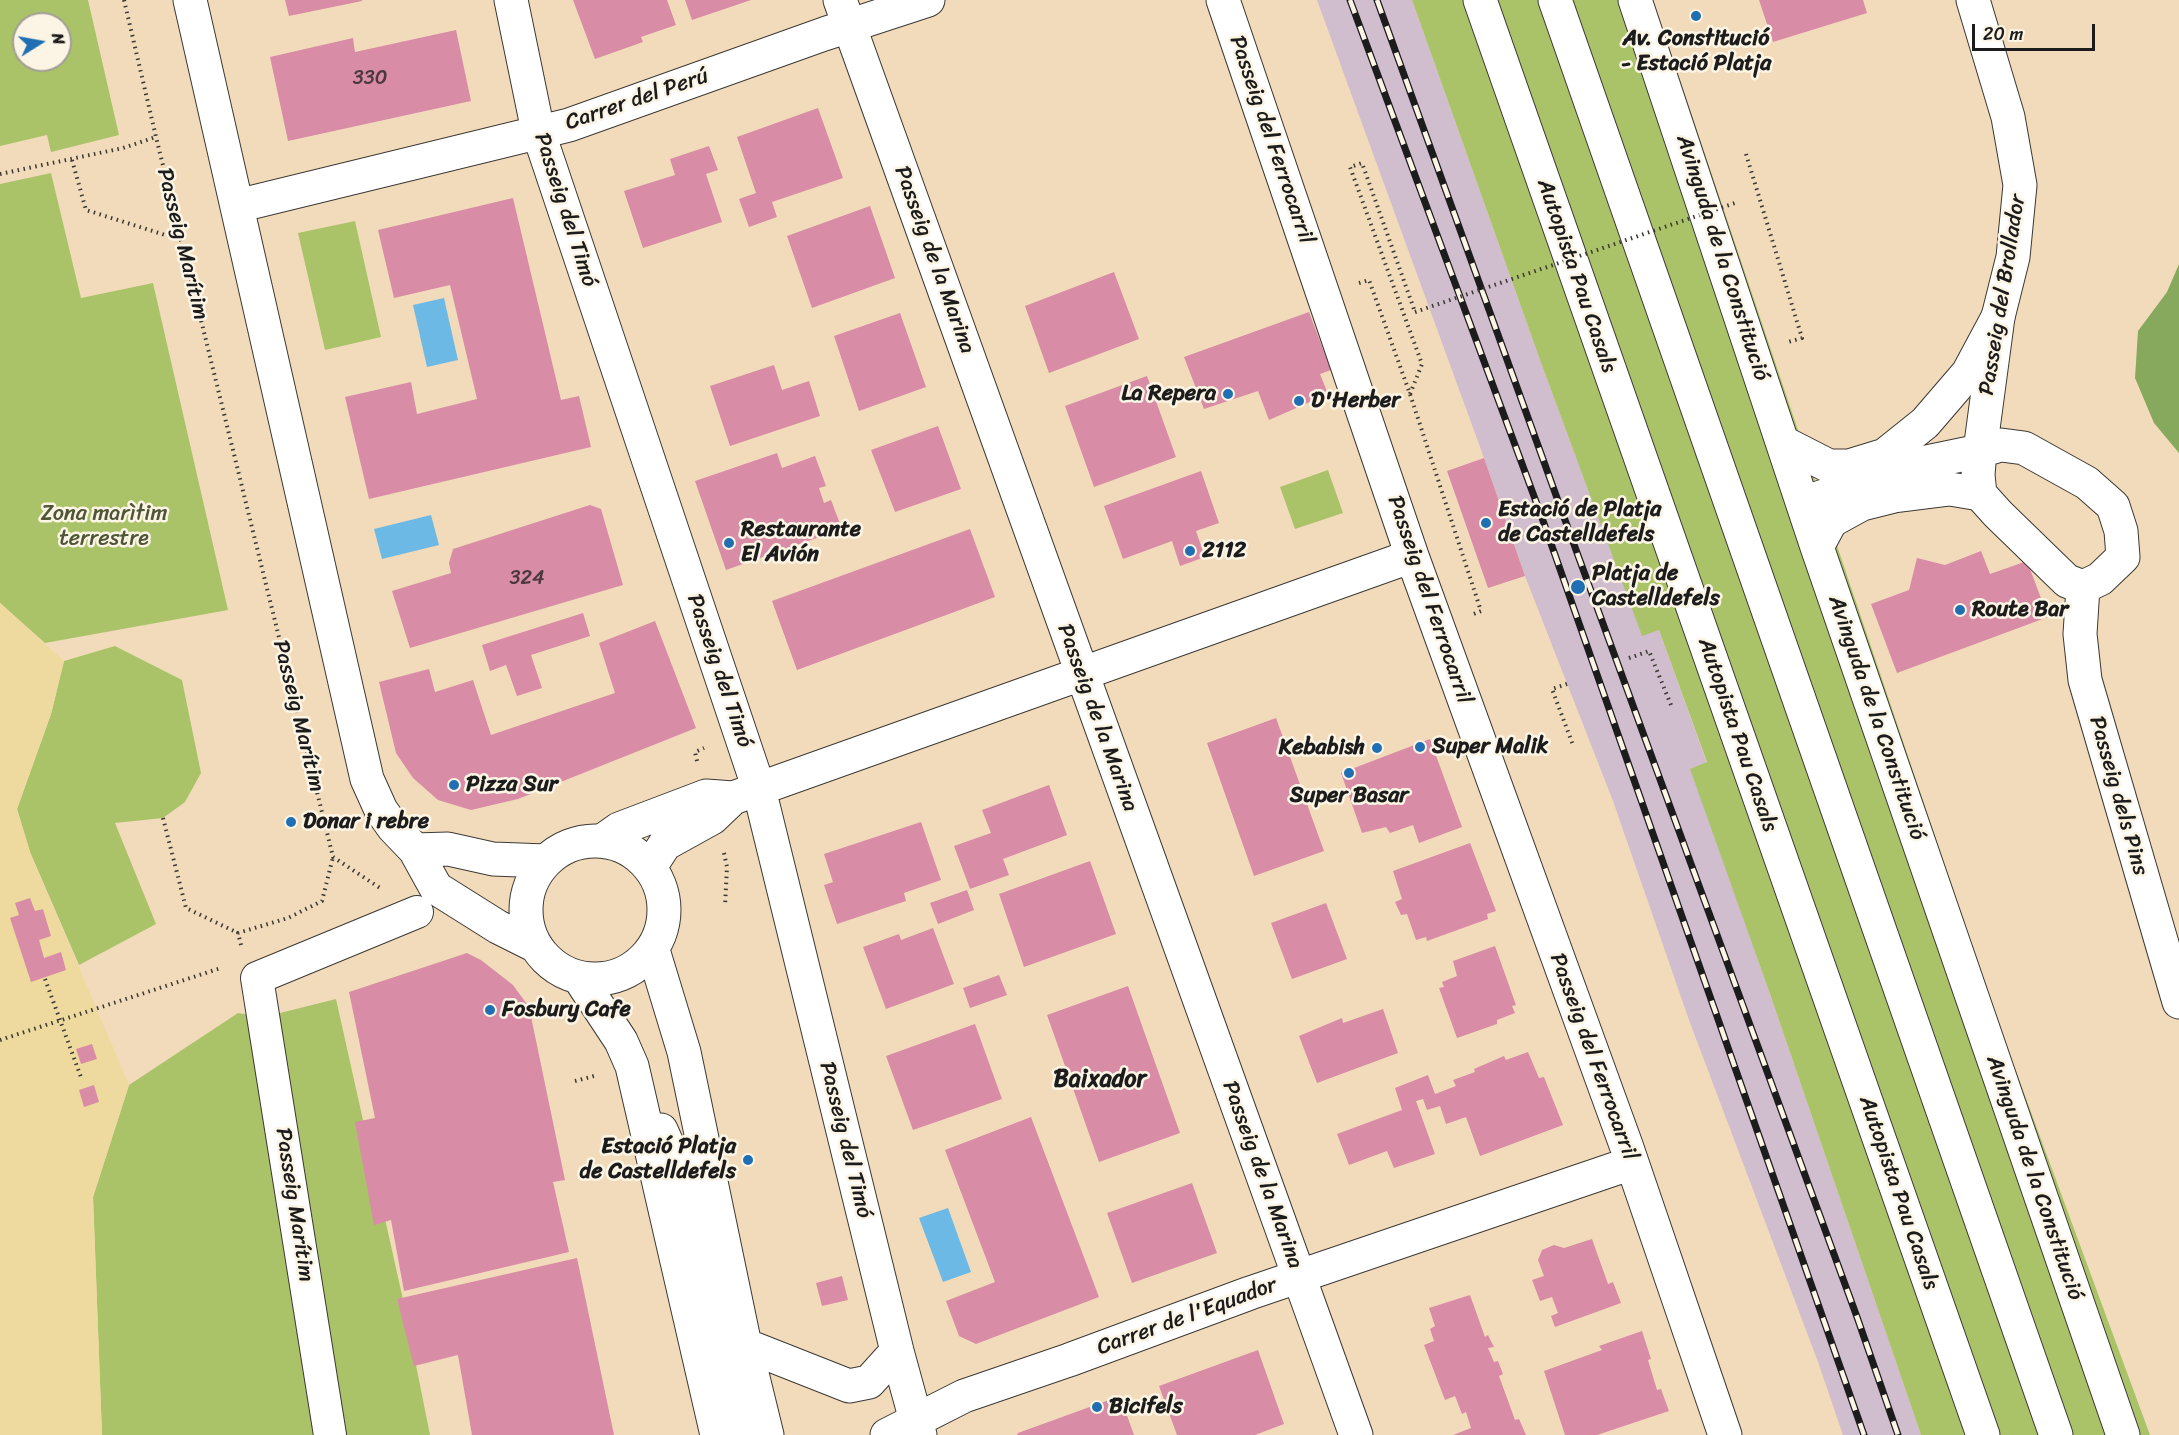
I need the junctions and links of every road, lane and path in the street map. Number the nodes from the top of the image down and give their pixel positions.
1 (124, 0) edge
2 (190, 0) edge
3 (511, 0) edge
4 (927, 0) edge
5 (1223, 0) edge
6 (1480, 0) edge
7 (1555, 0) edge
8 (1635, 0) edge
9 (1973, 0) edge
10 (845, 13) edge
11 (538, 131) junction
12 (156, 137) junction
13 (1746, 154) dead end
14 (72, 159) junction
15 (0, 174) edge
16 (237, 206) junction
17 (1741, 213) dead end
18 (181, 240) junction
19 (1324, 296) junction
20 (1998, 317) junction
21 (1779, 345) dead end
22 (1410, 394) junction
23 (1784, 443) junction
24 (1980, 451) junction
25 (1980, 494) junction
26 (1803, 503) junction
27 (1817, 547) junction
28 (1412, 556) junction
29 (2083, 586) junction
30 (1481, 611) dead end
31 (1629, 658) dead end
32 (1081, 673) junction
33 (1567, 684) dead end
34 (1671, 705) dead end
35 (1573, 745) dead end
36 (746, 793) junction
37 (163, 818) dead end
38 (602, 841) junction
39 (415, 850) junction
40 (725, 856) dead end
41 (333, 857) junction
42 (546, 861) junction
43 (734, 866) dead end
44 (650, 867) junction
45 (727, 867) junction
46 (725, 906) dead end
47 (417, 912) joint
48 (238, 933) junction
49 (536, 946) junction
50 (653, 950) junction
51 (251, 969) junction
52 (45, 979) dead end
53 (580, 979) junction
54 (2179, 1002) edge
55 (60, 1021) junction
56 (0, 1040) edge
57 (632, 1066) junction
58 (599, 1074) dead end
59 (82, 1080) dead end
60 (575, 1081) dead end
61 (1632, 1163) junction
62 (1299, 1276) junction
63 (745, 1345) junction
64 (897, 1351) junction
65 (918, 1428) edge
66 (330, 1435) edge
67 (717, 1435) edge
68 (753, 1435) edge
69 (767, 1435) edge
70 (887, 1435) edge
71 (1356, 1435) edge
72 (1725, 1435) edge
73 (1983, 1435) edge
74 (2056, 1435) edge
75 (2123, 1435) edge

1 - 12 path, Passeig Marítim
2 - 16 main road
3 - 11 main road, Passeig del Timó
4 - 10 main road, Carrer del Perú
5 - 19 main road, Passeig del Ferrocarril
6 - 73 main road, Autopista Pau Casals
7 - 74 main road
8 - 23 main road, Avinguda de la Constitució
9 - 20 main road, Passeig del Brollador
10 - 11 main road, Carrer del Perú
10 - 32 main road, Passeig de la Marina
11 - 16 main road, Carrer del Perú
11 - 36 main road, Passeig del Timó
12 - 14 path
12 - 18 path, Passeig Marítim
13 - 21 path
14 - 15 path
14 - 18 path
16 - 39 main road
17 - 22 path, bridge
18 - 41 path, Passeig Marítim
19 - 22 path
19 - 28 main road, Passeig del Ferrocarril
20 - 23 main road
20 - 24 main road, Passeig del Brollador
22 - 30 path
23 - 26 main road, Avinguda de la Constitució
24 - 25 main road
24 - 26 main road
24 - 29 main road
25 - 27 main road
25 - 29 main road
26 - 27 main road, Avinguda de la Constitució
27 - 75 main road, Avinguda de la Constitució
28 - 32 main road
28 - 61 main road, Passeig del Ferrocarril
29 - 54 main road, Passeig dels Pins
31 - 34 path
32 - 36 main road
32 - 62 main road, Passeig de la Marina
33 - 35 path
36 - 38 main road
36 - 44 main road
36 - 64 main road, Passeig del Timó
37 - 48 path
38 - 42 main road
38 - 44 main road
39 - 42 main road
39 - 49 main road
40 - 45 path
41 - 47 path
41 - 48 path
42 - 49 main road
43 - 45 path
44 - 50 main road
45 - 46 path
47 - 51 street
48 - 51 path
49 - 53 main road
50 - 53 main road
50 - 63 main road
51 - 55 path
51 - 66 street, Passeig Marítim
52 - 55 path
53 - 57 main road
55 - 56 path
55 - 59 path
57 - 67 main road
57 - 68 main road
58 - 60 path
61 - 62 main road, Carrer de l'Equador
61 - 72 main road, Passeig del Ferrocarril
62 - 65 main road, Carrer de l'Equador
62 - 71 main road, Passeig de la Marina
63 - 64 main road
63 - 69 main road
64 - 65 main road, Passeig del Timó
65 - 70 main road

